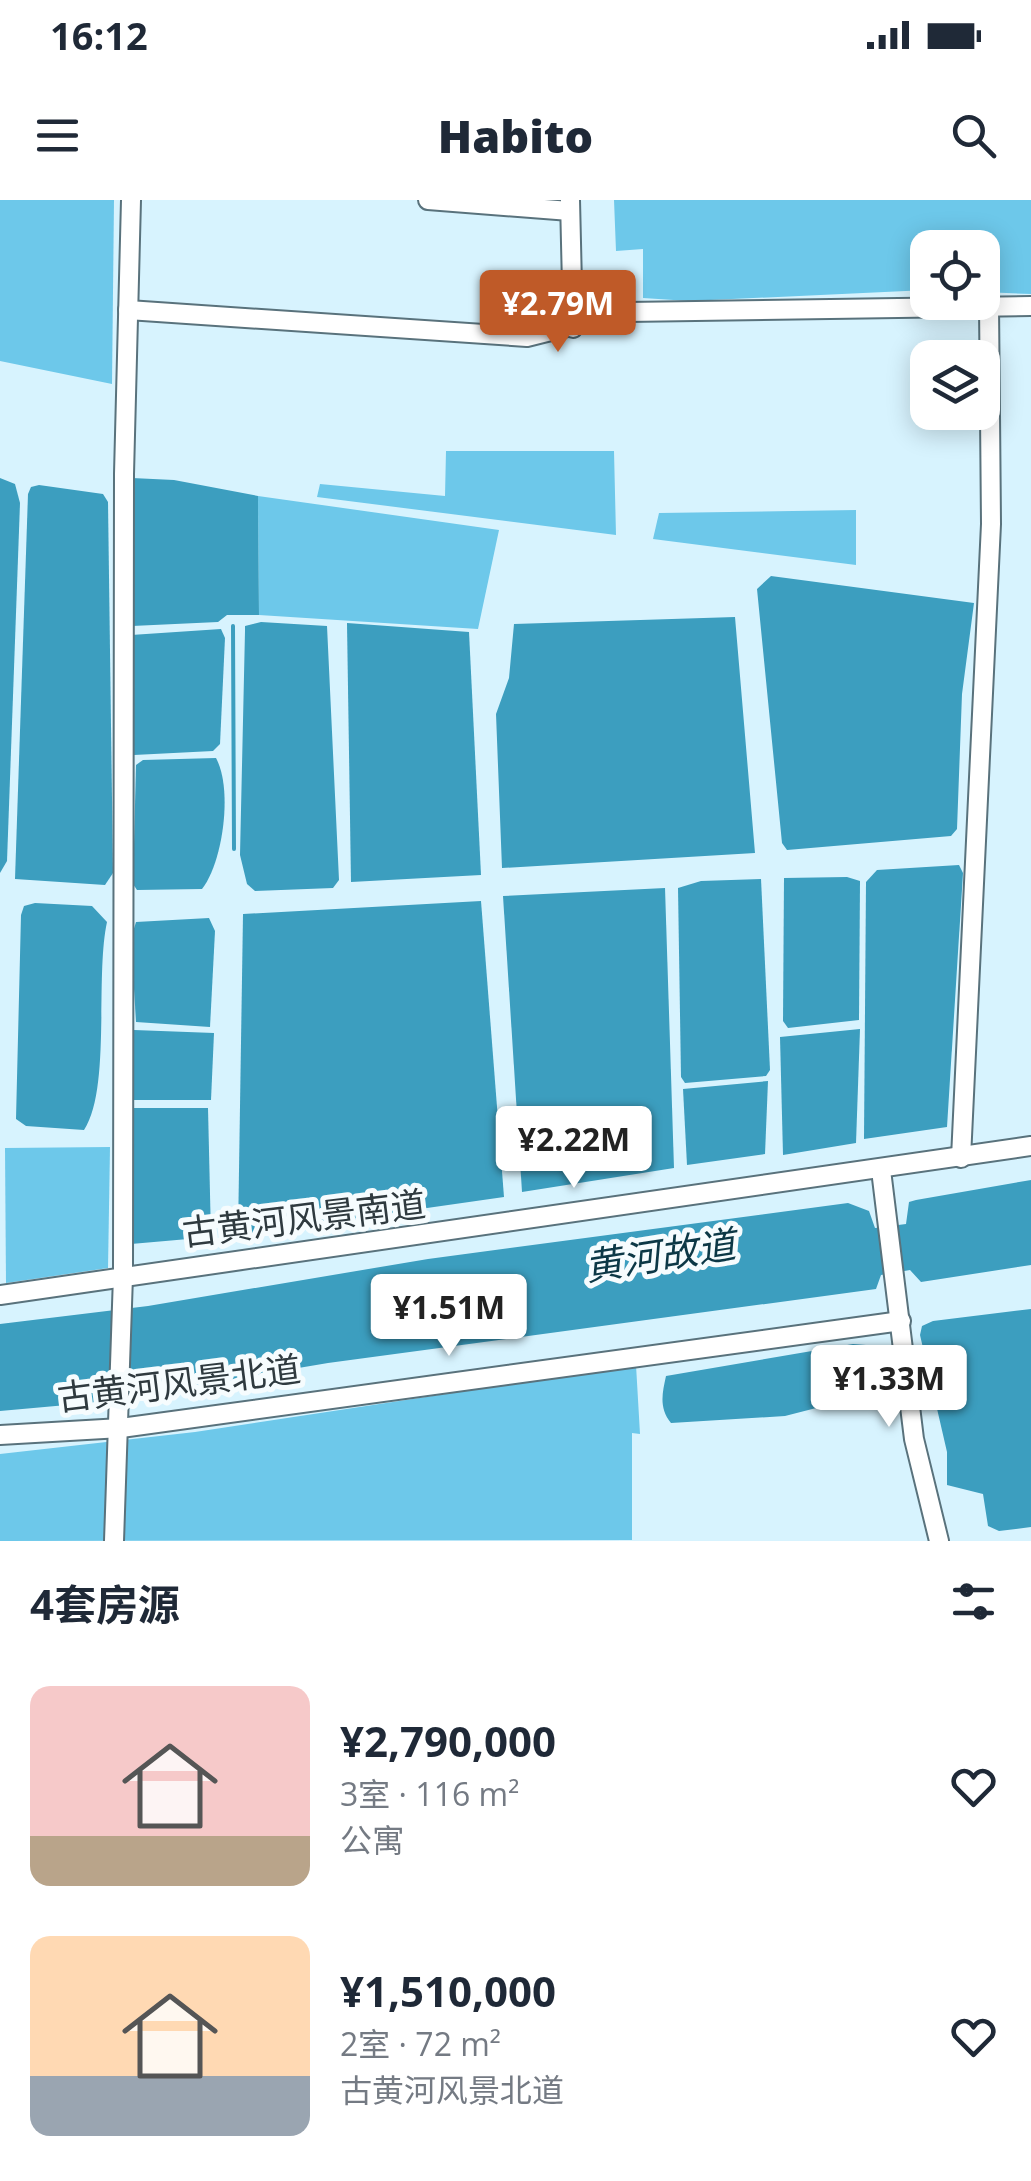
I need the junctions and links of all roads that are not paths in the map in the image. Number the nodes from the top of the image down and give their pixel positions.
1 (131, 200) edge
2 (428, 200) edge
3 (570, 206) edge
4 (1000, 305) edge
5 (1031, 306) edge
6 (910, 307) edge
7 (128, 310) junction
8 (989, 320) edge
9 (573, 328) junction
10 (1031, 1146) edge
11 (961, 1158) junction
12 (881, 1170) junction
13 (122, 1282) junction
14 (0, 1294) edge
15 (900, 1314) junction
16 (121, 1428) junction
17 (0, 1435) edge
18 (114, 1541) edge
19 (939, 1541) edge

1 - 7 street
2 - 3 street
3 - 9 street
4 - 5 street
6 - 9 street
7 - 9 street
7 - 13 street
8 - 11 street
10 - 11 street, 古黄河风景南道
11 - 12 street, 古黄河风景南道
12 - 13 street, 古黄河风景南道
12 - 15 street
13 - 14 street, 古黄河风景南道
13 - 16 street
15 - 16 street, 古黄河风景北道
15 - 19 street
16 - 17 street, 古黄河风景北道
16 - 18 street

